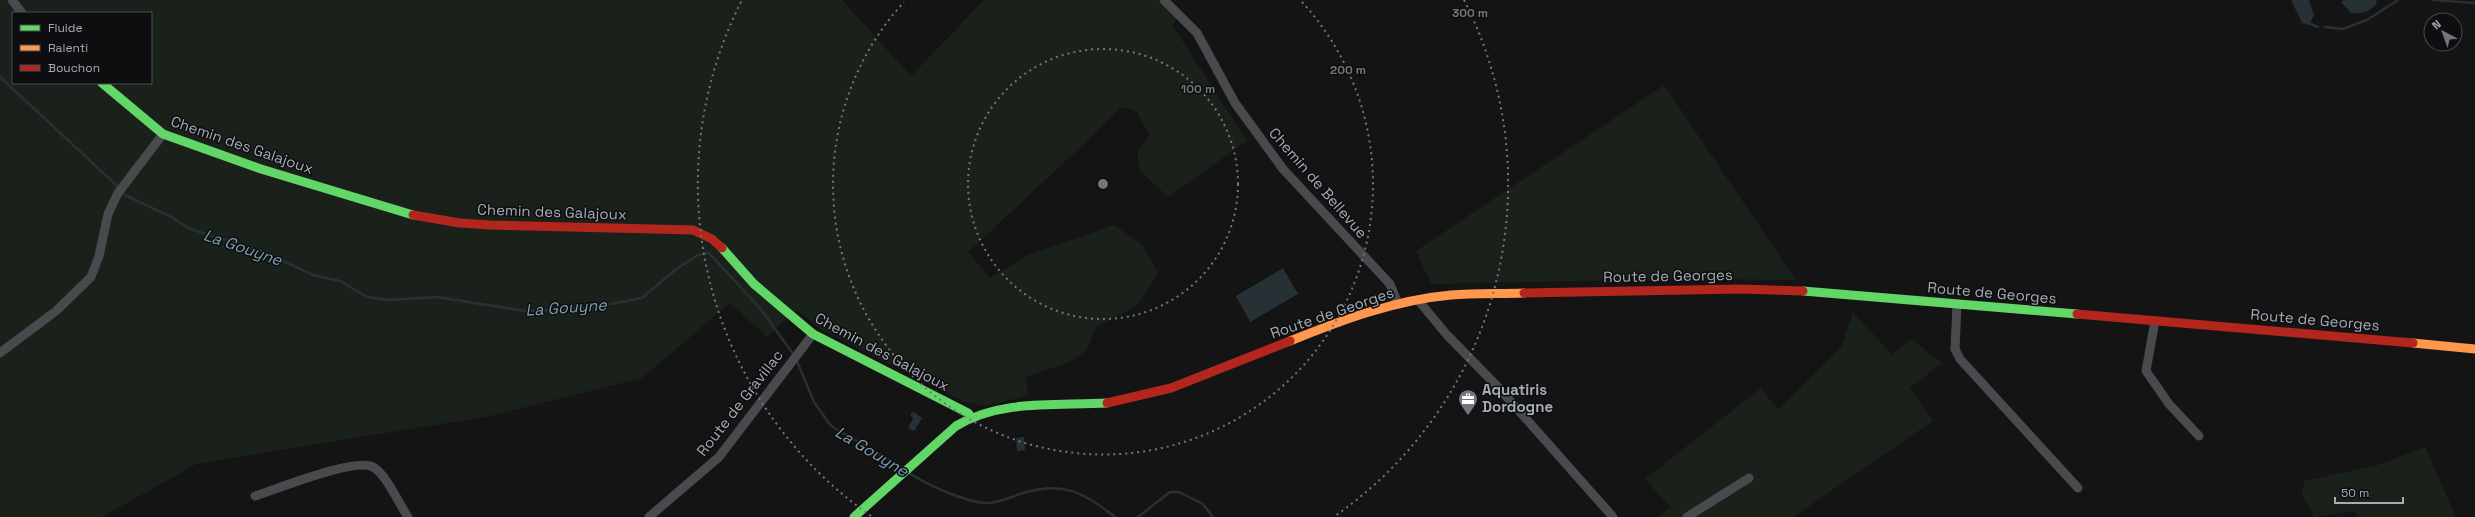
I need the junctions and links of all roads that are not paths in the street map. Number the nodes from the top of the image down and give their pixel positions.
1 (12, 0) edge
2 (1164, 0) edge
3 (21, 12) edge
4 (103, 84) edge
5 (163, 134) junction
6 (1418, 300) junction
7 (1398, 304) junction
8 (1957, 304) junction
9 (2155, 321) junction
10 (813, 334) junction
11 (2475, 350) edge
12 (0, 353) edge
13 (971, 417) junction
14 (2199, 436) dead end
15 (1749, 478) dead end
16 (2078, 488) dead end
17 (255, 496) dead end
18 (408, 517) edge
19 (649, 517) edge
20 (854, 517) edge
21 (1613, 517) edge
22 (1687, 517) edge

1 - 3 street
2 - 7 street, Chemin de Bellevue
4 - 5 street, Chemin des Galajoux
5 - 10 street, Chemin des Galajoux
5 - 12 street
6 - 7 street, Route de Georges
6 - 8 street, Route de Georges
6 - 21 street
7 - 13 street, Route de Georges
8 - 9 street, Route de Georges
8 - 16 street
9 - 11 street, Route de Georges
9 - 14 street
10 - 13 street, Chemin des Galajoux
10 - 19 street, Route de Gravillac
13 - 20 street, Route de Georges
15 - 22 street
17 - 18 street

